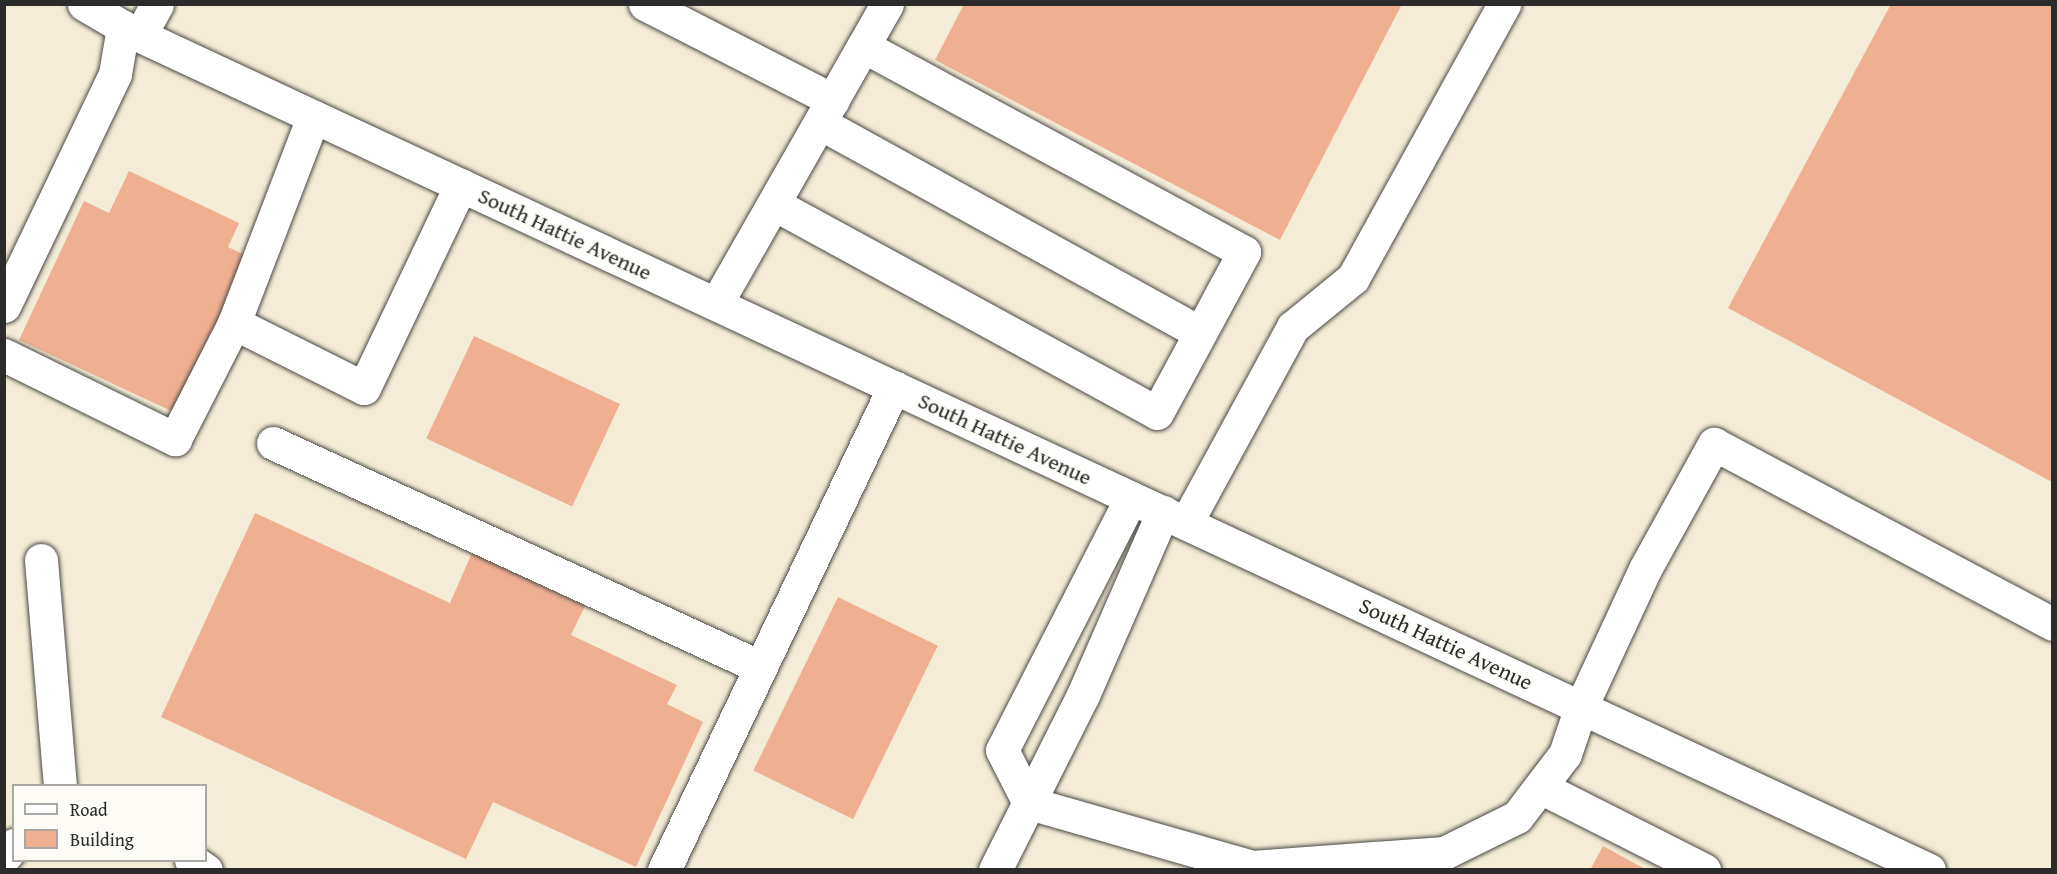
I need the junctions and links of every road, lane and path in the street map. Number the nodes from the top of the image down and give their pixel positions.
1 (84, 4) edge
2 (157, 4) edge
3 (645, 4) edge
4 (887, 4) edge
5 (1504, 4) edge
6 (132, 31) junction
7 (863, 46) junction
8 (826, 111) junction
9 (313, 117) junction
10 (461, 186) junction
11 (774, 204) junction
12 (716, 304) junction
13 (4, 306) edge
14 (234, 323) junction
15 (1200, 333) junction
16 (4, 355) edge
17 (894, 387) junction
18 (273, 443) dead end
19 (1131, 498) junction
20 (1174, 518) junction
21 (41, 560) dead end
22 (2052, 624) edge
23 (760, 667) junction
24 (1581, 707) junction
25 (60, 784) edge
26 (1539, 787) junction
27 (1029, 804) junction
28 (193, 862) edge
29 (206, 870) edge
30 (664, 870) edge
31 (995, 870) edge
32 (1704, 870) edge
33 (1929, 870) edge

1 - 6 street, South Hattie Avenue
2 - 6 street
3 - 8 street
4 - 7 street
5 - 20 street
6 - 9 street, South Hattie Avenue
6 - 13 street
7 - 8 street
7 - 15 street
8 - 11 street
8 - 15 street
9 - 10 street, South Hattie Avenue
9 - 14 street
10 - 12 street, South Hattie Avenue
10 - 14 street
11 - 12 street
11 - 15 street
12 - 17 street, South Hattie Avenue
14 - 16 street
17 - 19 street, South Hattie Avenue
17 - 23 street
18 - 23 street
19 - 20 street, South Hattie Avenue
19 - 27 street
20 - 24 street, South Hattie Avenue
20 - 27 street
21 - 25 street
22 - 24 street
23 - 30 street
24 - 26 street
24 - 33 street, South Hattie Avenue
26 - 27 street
26 - 32 street
27 - 31 street
28 - 29 street

